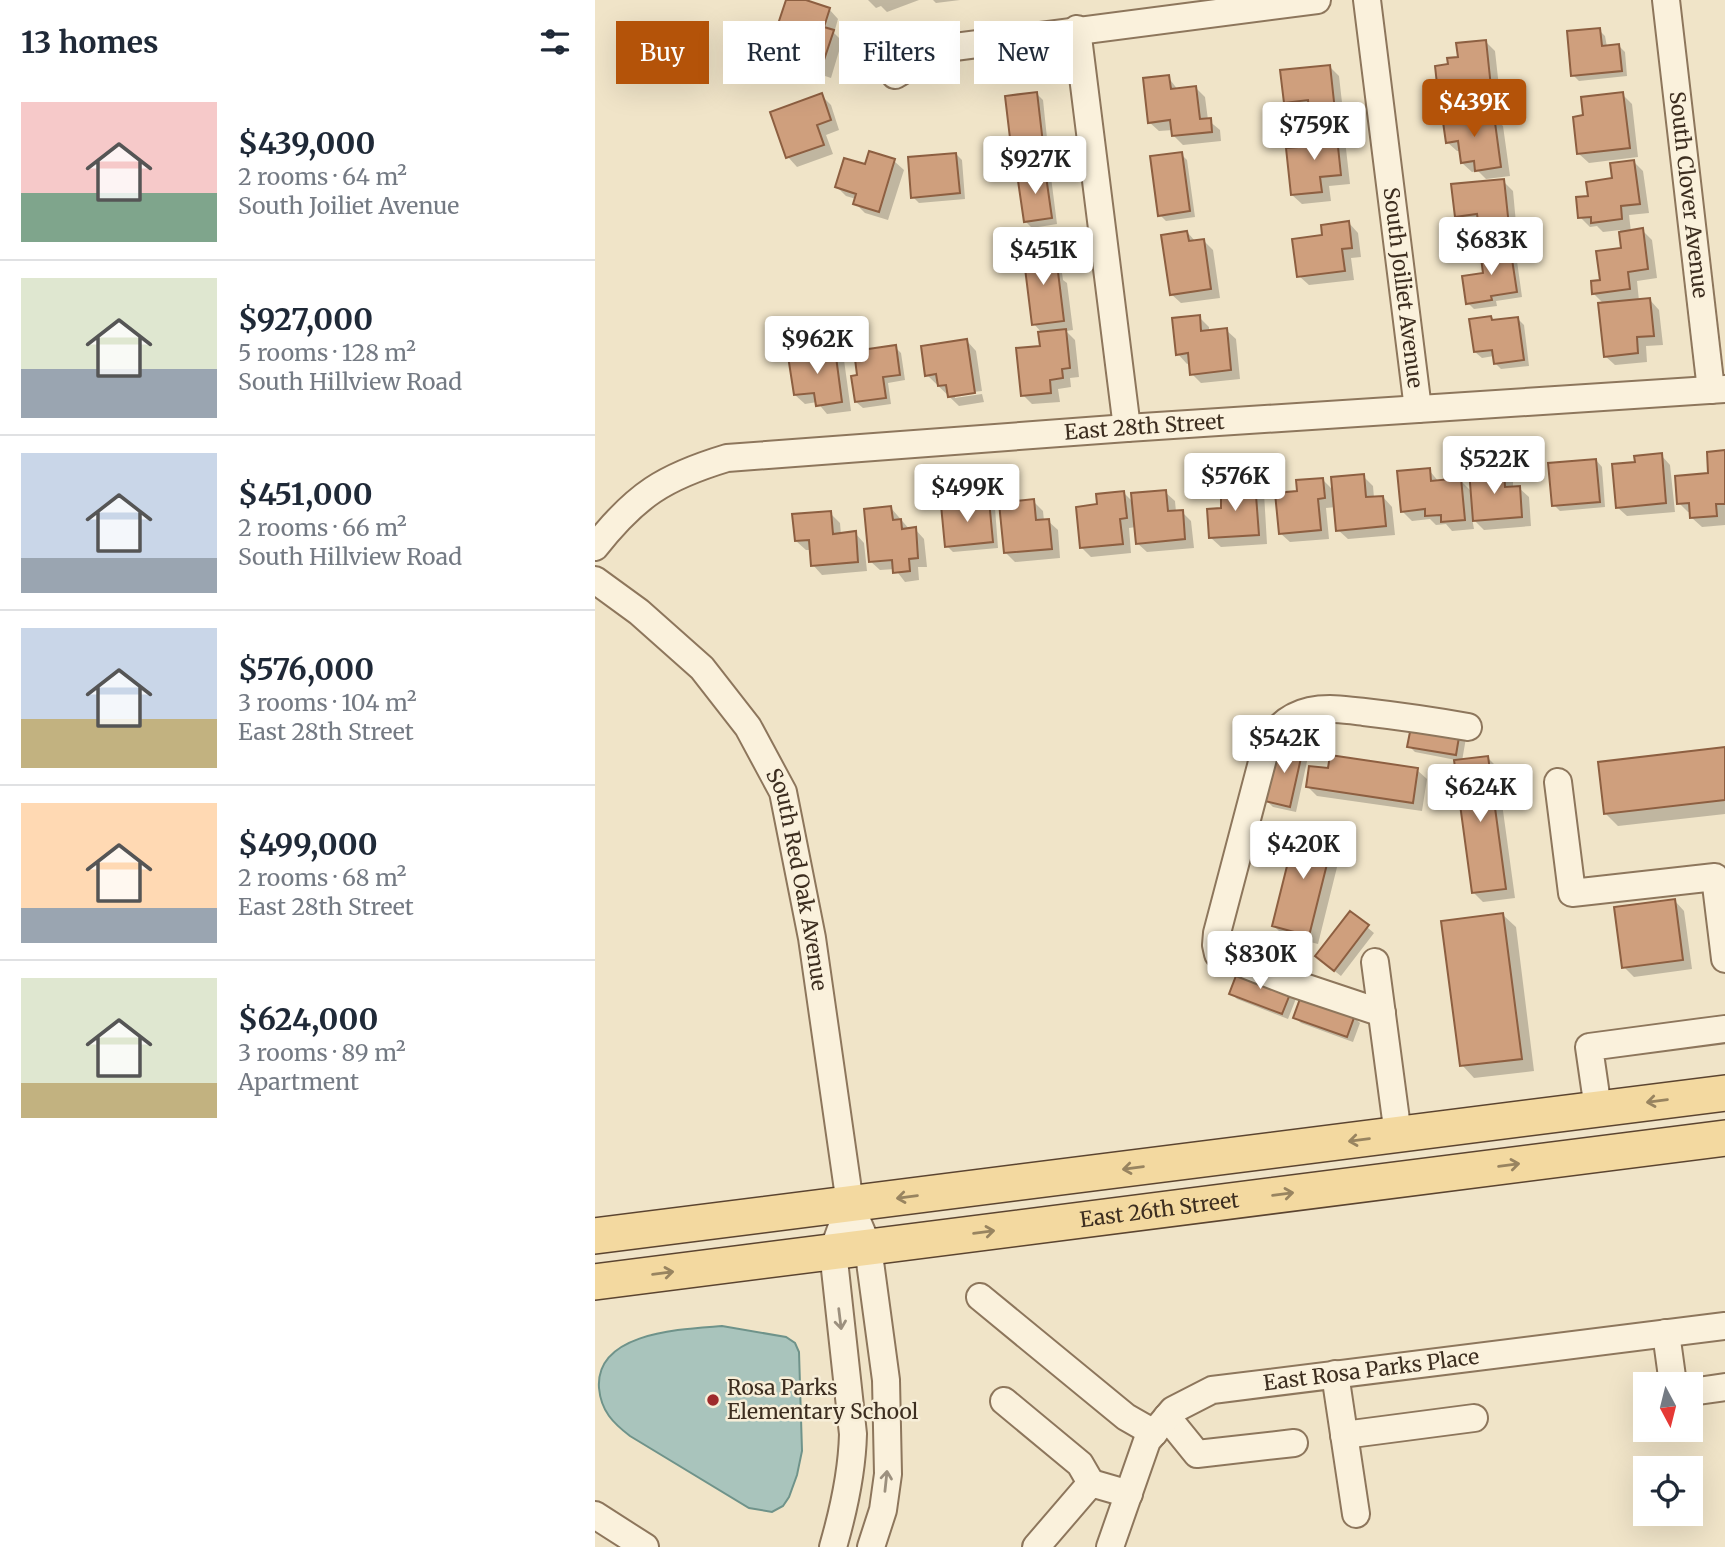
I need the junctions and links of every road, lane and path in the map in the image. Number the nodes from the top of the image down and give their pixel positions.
1 (1317, 0) edge
2 (1367, 0) edge
3 (1666, 0) edge
4 (1077, 29) junction
5 (960, 46) edge
6 (1718, 389) edge
7 (1417, 408) junction
8 (1127, 428) junction
9 (595, 547) edge
10 (595, 580) edge
11 (1468, 727) dead end
12 (1558, 782) dead end
13 (1725, 960) edge
14 (1375, 962) dead end
15 (1382, 1013) junction
16 (1725, 1029) edge
17 (1725, 1093) edge
18 (1598, 1109) junction
19 (1398, 1135) junction
20 (1725, 1138) edge
21 (850, 1204) junction
22 (595, 1236) edge
23 (868, 1247) junction
24 (833, 1251) junction
25 (595, 1282) edge
26 (980, 1297) dead end
27 (1725, 1326) edge
28 (1666, 1333) junction
29 (1671, 1372) edge
30 (1335, 1374) junction
31 (1725, 1387) edge
32 (1703, 1390) edge
33 (1004, 1401) dead end
34 (1474, 1418) dead end
35 (1160, 1425) junction
36 (1344, 1435) junction
37 (1294, 1443) dead end
38 (1091, 1483) junction
39 (1129, 1494) junction
40 (1356, 1514) dead end
41 (595, 1515) edge
42 (645, 1547) edge
43 (833, 1547) edge
44 (871, 1547) edge
45 (1036, 1547) edge
46 (1110, 1547) edge

1 - 4 street
2 - 7 street, South Joiliet Avenue
3 - 6 street, South Clover Avenue
4 - 5 street
4 - 8 street
6 - 7 street, East 28th Street
7 - 8 street, East 28th Street
8 - 9 street, East 28th Street
10 - 21 street, South Red Oak Avenue
11 - 15 street
12 - 13 street
14 - 15 street
15 - 19 street
16 - 18 street
17 -> 18 main road
18 - 19 main road
19 -> 21 main road
23 -> 20 main road, East 26th Street
21 - 22 main road
21 - 23 street, South Red Oak Avenue
21 - 24 street
23 - 24 main road, East 26th Street
44 -> 23 street, South Red Oak Avenue
25 -> 24 main road, East 26th Street
24 -> 43 street
26 - 35 street
27 - 28 street, East Rosa Parks Place
28 - 29 street
28 - 30 street, East Rosa Parks Place
30 - 35 street, East Rosa Parks Place
30 - 36 street
31 - 32 street
33 - 38 street
34 - 36 street
35 - 37 street
35 - 39 street
36 - 40 street
38 - 39 street
38 - 45 street
39 - 46 street
41 - 42 street

